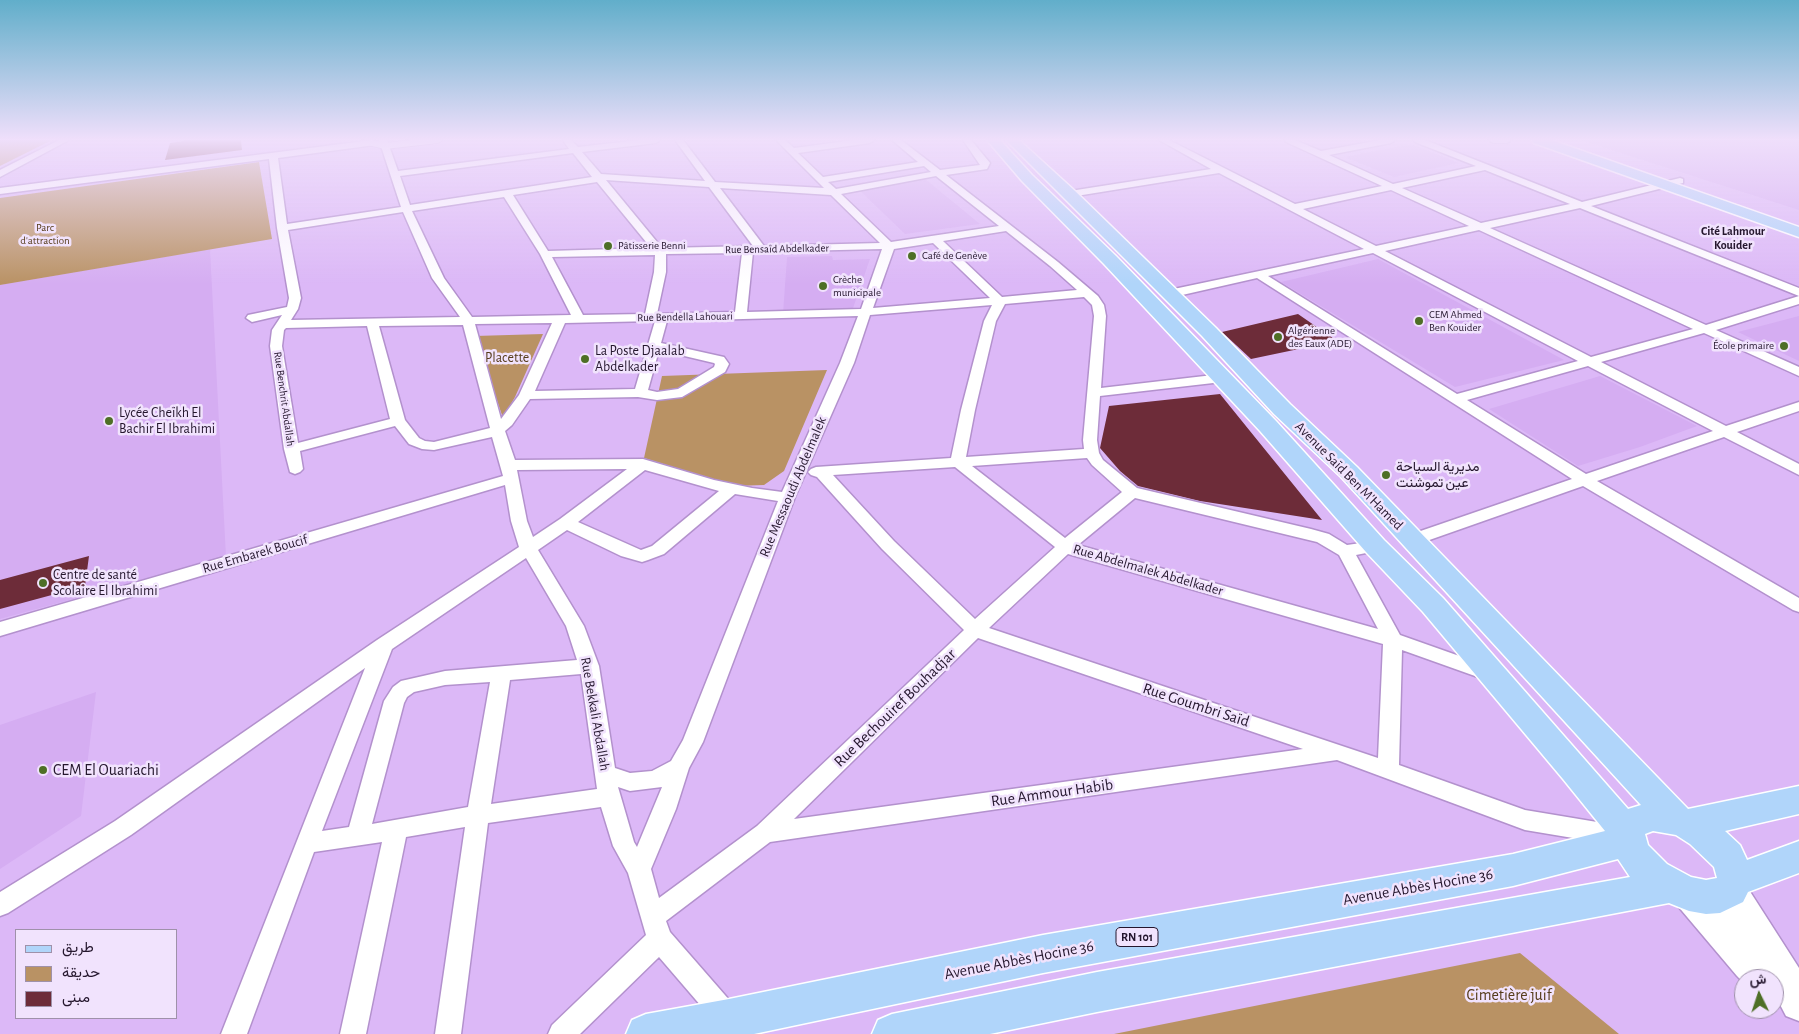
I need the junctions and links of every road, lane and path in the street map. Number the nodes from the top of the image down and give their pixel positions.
1 (21, 188) edge
2 (276, 188) edge
3 (400, 188) edge
4 (536, 188) edge
5 (607, 188) edge
6 (717, 188) edge
7 (784, 188) edge
8 (830, 188) edge
9 (855, 188) edge
10 (958, 188) edge
11 (1037, 188) edge
12 (1064, 188) edge
13 (1106, 188) edge
14 (1255, 188) edge
15 (1388, 188) edge
16 (1397, 188) edge
17 (1540, 188) edge
18 (1650, 188) edge
19 (1673, 188) edge
20 (1701, 188) edge
21 (0, 191) edge
22 (834, 192) junction
23 (507, 193) junction
24 (1070, 194) junction
25 (1581, 205) junction
26 (406, 208) junction
27 (1292, 208) junction
28 (1799, 223) edge
29 (1482, 226) junction
30 (282, 228) junction
31 (1008, 228) junction
32 (1799, 232) edge
33 (935, 239) junction
34 (890, 246) junction
35 (748, 249) junction
36 (761, 249) junction
37 (1373, 250) junction
38 (660, 252) junction
39 (545, 254) junction
40 (1259, 275) junction
41 (1799, 292) edge
42 (1087, 293) junction
43 (1169, 294) junction
44 (1799, 300) edge
45 (1000, 301) junction
46 (292, 310) junction
47 (866, 312) junction
48 (742, 316) junction
49 (656, 317) junction
50 (252, 318) dead end
51 (579, 319) junction
52 (468, 320) junction
53 (560, 320) junction
54 (372, 323) junction
55 (282, 324) junction
56 (1706, 329) junction
57 (654, 345) junction
58 (1590, 362) junction
59 (1799, 372) edge
60 (1222, 378) junction
61 (638, 393) junction
62 (1094, 394) junction
63 (526, 395) junction
64 (1455, 399) junction
65 (1799, 406) edge
66 (398, 422) junction
67 (497, 431) junction
68 (1725, 432) junction
69 (291, 449) junction
70 (1092, 454) junction
71 (958, 462) junction
72 (643, 464) junction
73 (295, 469) dead end
74 (799, 470) junction
75 (1799, 470) edge
76 (510, 472) junction
77 (822, 473) junction
78 (1584, 480) junction
79 (731, 489) junction
80 (1132, 492) junction
81 (787, 497) junction
82 (566, 523) junction
83 (1412, 540) junction
84 (1375, 546) junction
85 (1065, 547) junction
86 (528, 548) junction
87 (1344, 551) junction
88 (1799, 606) edge
89 (0, 629) edge
90 (974, 630) junction
91 (1393, 640) junction
92 (384, 645) junction
93 (589, 666) junction
94 (501, 674) junction
95 (1493, 676) junction
96 (1338, 752) junction
97 (679, 767) junction
98 (1388, 769) junction
99 (606, 774) junction
100 (609, 797) junction
101 (1799, 800) edge
102 (478, 815) junction
103 (1682, 822) junction
104 (396, 829) junction
105 (765, 833) junction
106 (358, 836) junction
107 (1628, 837) junction
108 (306, 843) junction
109 (1799, 857) edge
110 (639, 869) junction
111 (1732, 885) junction
112 (1679, 890) junction
113 (0, 906) edge
114 (656, 928) junction
115 (1754, 969) edge
116 (1784, 997) edge
117 (1799, 1003) edge
118 (1799, 1011) edge
119 (729, 1019) junction
120 (234, 1034) edge
121 (353, 1034) edge
122 (448, 1034) edge
123 (561, 1034) edge
124 (646, 1034) edge
125 (892, 1034) edge

1 - 21 street
2 - 30 street
3 - 26 street
4 - 23 street
5 - 38 street
6 - 36 street
7 - 22 street
8 - 22 street
9 - 22 street
10 - 31 street
11 - 60 main road, Avenue Saïd Ben M'Hamed
12 - 24 main road, Avenue Saïd Ben M'Hamed
13 - 24 street
14 - 27 street
15 - 27 street
16 - 29 street
17 - 25 street
18 - 25 street
19 - 32 main road
20 - 28 main road
22 - 34 street
23 - 26 street
23 - 39 street
24 - 43 main road, Avenue Saïd Ben M'Hamed
25 - 29 street
25 - 41 street
26 - 30 street
26 - 52 street
27 - 37 street
29 - 37 street
29 - 56 street
30 - 46 street
31 - 33 street, Rue Bensaïd Abdelkader
31 - 42 street
33 - 34 street, Rue Bensaïd Abdelkader
33 - 45 street
34 - 36 street, Rue Bensaïd Abdelkader
34 - 47 street, Rue Messaoudi Abdelmalek
35 - 36 street, Rue Bensaïd Abdelkader
35 - 38 street, Rue Bensaïd Abdelkader
35 - 48 street
37 - 40 street
37 - 58 street
38 - 39 street, Rue Bensaïd Abdelkader
38 - 49 street
39 - 51 street
40 - 43 street
40 - 64 street
42 - 45 street, Rue Bendella Lahouari
42 - 62 street
43 - 83 main road, Avenue Saïd Ben M'Hamed
44 - 56 street
45 - 47 street, Rue Bendella Lahouari
45 - 71 street
46 - 50 street
46 - 55 street, Rue Benchrit Abdallah
47 - 48 street, Rue Bendella Lahouari
47 - 74 street, Rue Messaoudi Abdelmalek
48 - 49 street, Rue Bendella Lahouari
49 - 51 street, Rue Bendella Lahouari
49 - 57 street
51 - 53 street, Rue Bendella Lahouari
52 - 53 street, Rue Bendella Lahouari
52 - 54 street, Rue Bendella Lahouari
52 - 67 street
53 - 63 street
54 - 55 street, Rue Bendella Lahouari
54 - 66 street
55 - 69 street, Rue Benchrit Abdallah
56 - 58 street
56 - 59 street
57 - 61 street
57 - 61 street
58 - 64 street
58 - 68 street
60 - 62 street
60 - 84 main road, Avenue Saïd Ben M'Hamed
61 - 63 street
62 - 70 street
63 - 67 street
64 - 78 street
65 - 68 street
66 - 67 street
66 - 69 street
67 - 76 street
68 - 75 street
68 - 78 street
69 - 73 street, Rue Benchrit Abdallah
70 - 71 street
70 - 80 street
71 - 77 street
71 - 85 street, Rue Abdelmalek Abdelkader
72 - 76 street, Rue Embarek Boucif
72 - 79 street, Rue Embarek Boucif
72 - 82 street
74 - 77 street
74 - 81 street, Rue Messaoudi Abdelmalek
76 - 86 street, Rue Bekkali Abdallah
76 - 89 street, Rue Embarek Boucif
77 - 90 street, Rue Goumbri Saïd
78 - 83 street
78 - 88 street
79 - 81 street, Rue Embarek Boucif
79 - 82 street
80 - 85 street, Rue Bechouiref Bouhadjar
80 - 87 street
81 - 97 street, Rue Messaoudi Abdelmalek
82 - 86 street
83 - 103 main road, Avenue Saïd Ben M'Hamed
84 - 87 street
84 - 95 main road, Avenue Saïd Ben M'Hamed
85 - 90 street, Rue Bechouiref Bouhadjar
85 - 91 street, Rue Abdelmalek Abdelkader
86 - 92 street
86 - 93 street, Rue Bekkali Abdallah
87 - 91 street
90 - 96 street, Rue Goumbri Saïd
90 - 105 street, Rue Bechouiref Bouhadjar
91 - 95 street, Rue Abdelmalek Abdelkader
91 - 98 street
92 - 108 street
92 - 113 street
93 - 94 street
93 - 99 street, Rue Bekkali Abdallah
94 - 102 street
94 - 106 street
95 - 107 main road, Avenue Saïd Ben M'Hamed
96 - 98 street, Rue Goumbri Saïd
96 - 105 street, Rue Ammour Habib
97 - 99 street
97 - 110 street, Rue Messaoudi Abdelmalek
98 - 107 street, Rue Goumbri Saïd
99 - 100 street, Rue Bekkali Abdallah
100 - 102 street
100 - 110 street, Rue Bekkali Abdallah
101 - 103 main road
102 - 104 street
102 - 122 street
103 - 107 main road
103 - 111 main road
104 - 106 street
104 - 121 street
105 - 114 street, Rue Bechouiref Bouhadjar
106 - 108 street
107 - 112 main road, Avenue Saïd Ben M'Hamed
107 - 119 main road, Avenue Abbès Hocine 36 / RN 101
108 - 120 street
109 - 111 main road
110 - 114 street, Rue Bekkali Abdallah
111 - 112 main road
111 - 117 main road
112 - 115 main road
112 - 125 main road
114 - 119 street
114 - 123 street
116 - 118 main road
119 - 124 main road, Avenue Abbès Hocine 36 / RN 101

